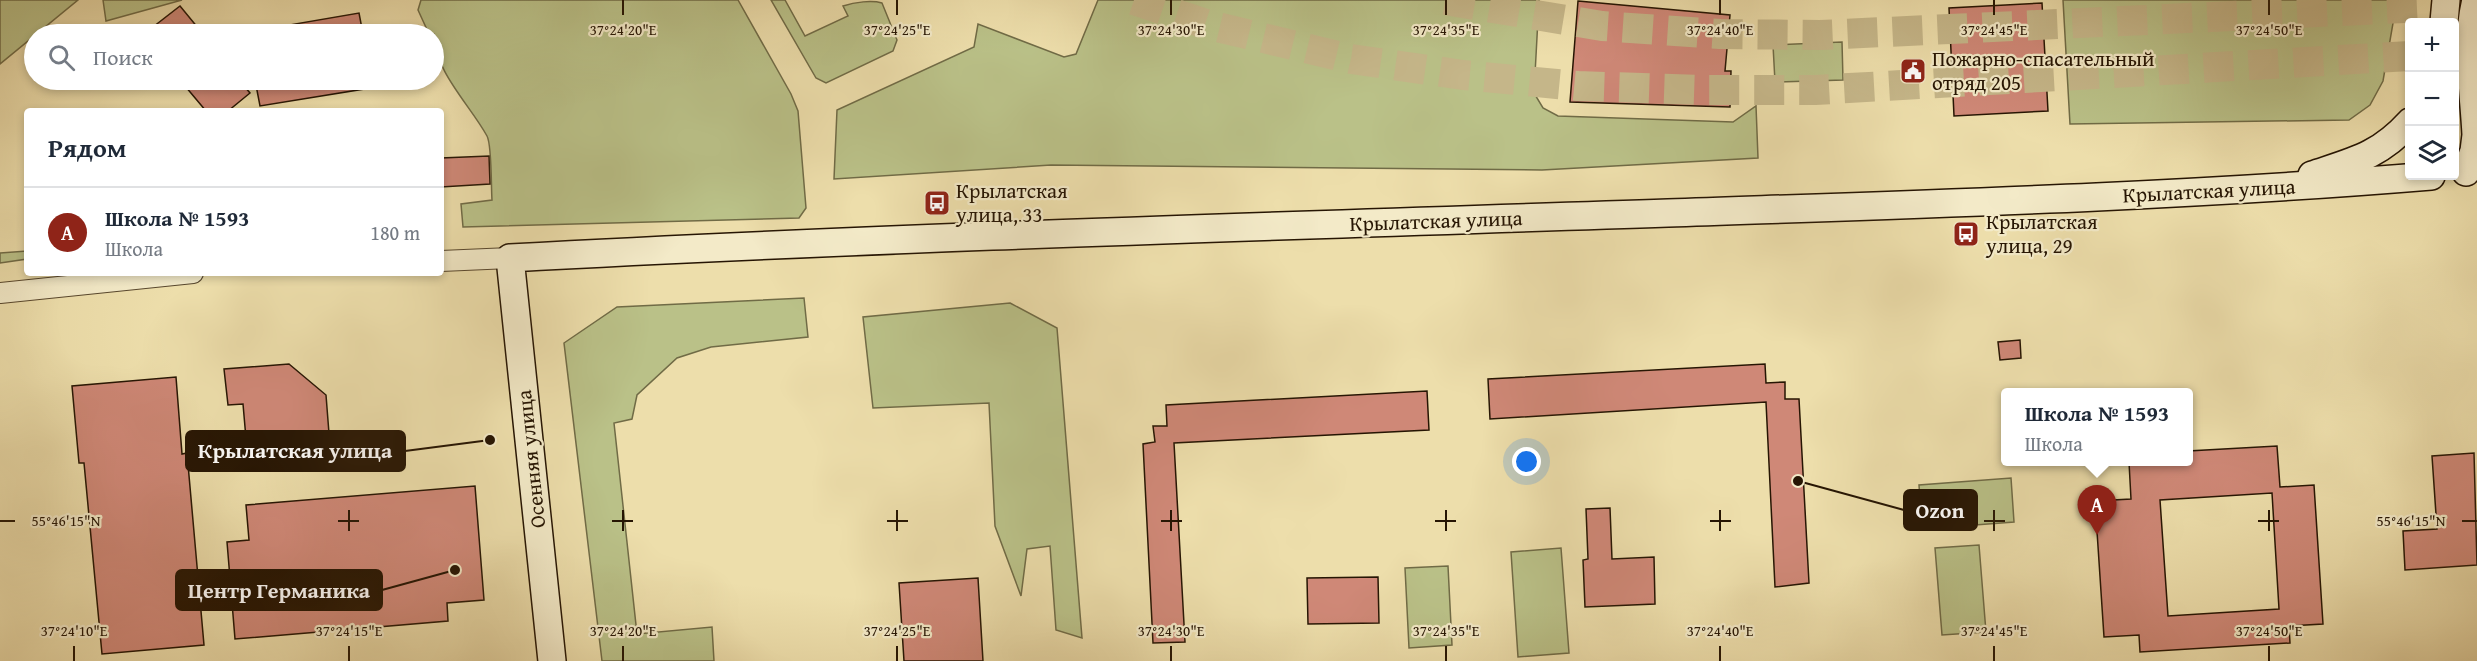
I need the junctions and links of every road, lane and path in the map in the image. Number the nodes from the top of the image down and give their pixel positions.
1 (2446, 0) edge
2 (2476, 0) edge
3 (2444, 18) edge
4 (2471, 40) junction
5 (2477, 72) edge
6 (2406, 126) edge
7 (2459, 157) edge
8 (2466, 172) edge
9 (2405, 178) edge
10 (2274, 188) junction
11 (510, 258) junction
12 (444, 261) edge
13 (164, 276) edge
14 (0, 293) edge
15 (552, 661) edge

1 - 3 main road
2 - 4 main road
4 - 5 main road
4 - 8 main road
6 - 10 main road
7 - 8 main road
9 - 10 main road, Крылатская улица
10 - 11 main road, Крылатская улица
11 - 12 street, Крылатская улица
11 - 15 main road, Осенняя улица
13 - 14 street

